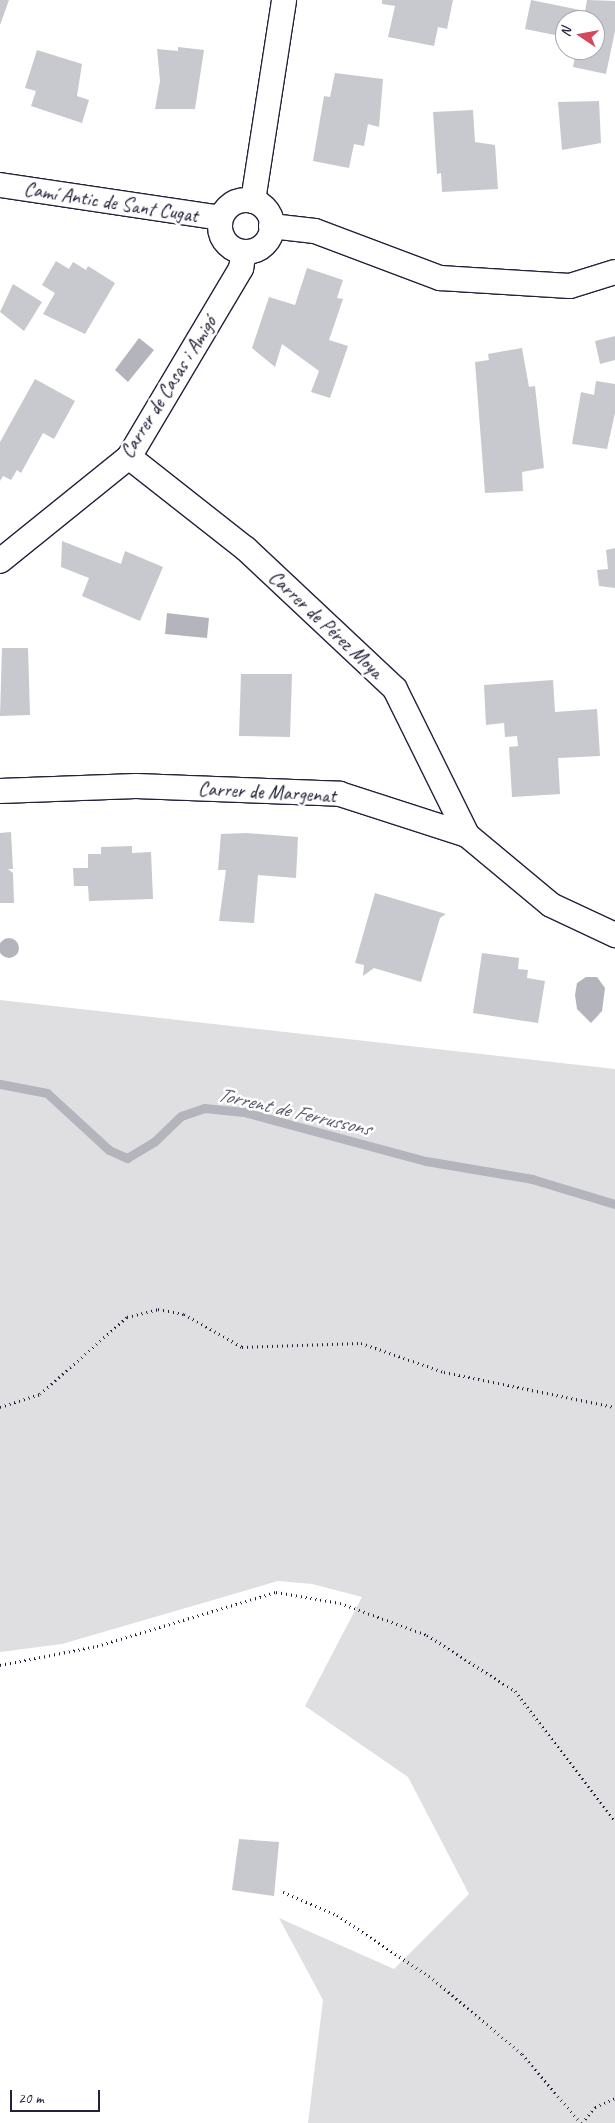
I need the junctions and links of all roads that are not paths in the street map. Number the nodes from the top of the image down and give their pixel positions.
1 (284, 0) edge
2 (0, 185) edge
3 (253, 202) junction
4 (221, 218) junction
5 (271, 226) junction
6 (244, 252) junction
7 (615, 272) edge
8 (129, 457) junction
9 (0, 561) edge
10 (0, 791) edge
11 (467, 835) junction
12 (615, 935) edge

1 - 3 street
2 - 4 street, Camí Antic de Sant Cugat
3 - 4 street
3 - 5 street
4 - 6 street
5 - 6 street
5 - 7 street
6 - 8 street, Carrer de Casas i Amigó
8 - 9 street, Carrer de Casas i Amigó
8 - 11 street, Carrer de Pérez Moya
10 - 11 street, Carrer de Margenat
11 - 12 street, Carrer de Margenat

